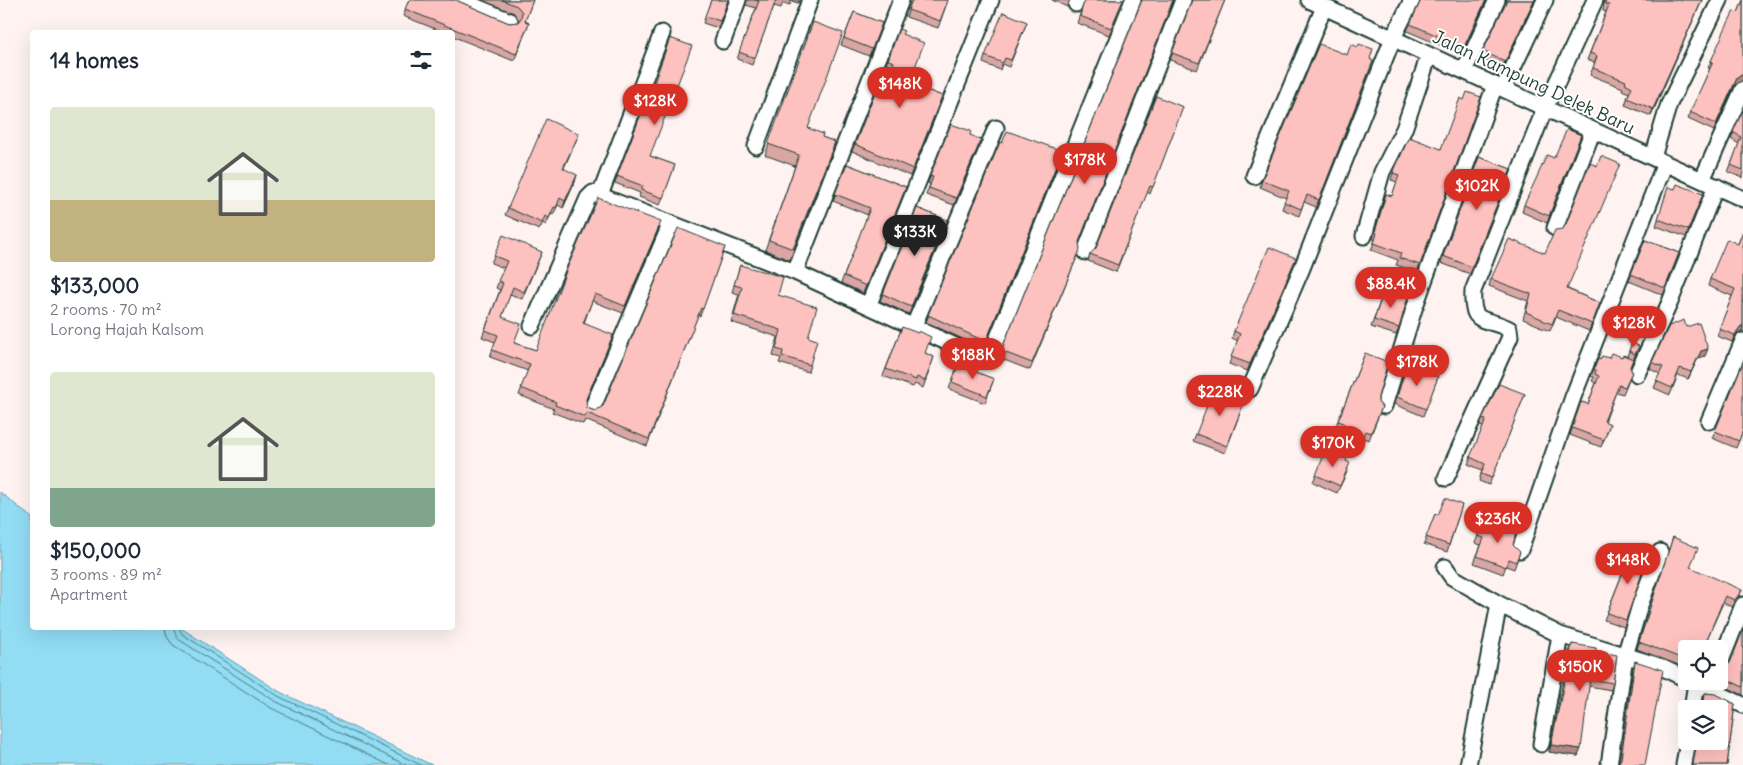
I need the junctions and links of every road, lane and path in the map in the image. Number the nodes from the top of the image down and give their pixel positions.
1 (460, 0) edge
2 (738, 0) edge
3 (810, 0) edge
4 (901, 0) edge
5 (991, 0) edge
6 (1133, 0) edge
7 (1183, 0) edge
8 (1412, 0) edge
9 (1497, 0) edge
10 (1545, 0) edge
11 (1595, 0) edge
12 (1720, 0) edge
13 (1317, 3) edge
14 (510, 21) edge
15 (662, 33) dead end
16 (1393, 38) junction
17 (723, 41) dead end
18 (1429, 55) junction
19 (1464, 71) junction
20 (1499, 87) junction
21 (1743, 89) edge
22 (1545, 108) junction
23 (996, 128) dead end
24 (1593, 130) junction
25 (756, 146) dead end
26 (1658, 160) junction
27 (1254, 176) dead end
28 (1709, 183) junction
29 (600, 195) junction
30 (1743, 199) edge
31 (670, 223) junction
32 (1555, 228) edge
33 (1364, 236) dead end
34 (1085, 252) dead end
35 (795, 272) junction
36 (868, 304) junction
37 (532, 326) dead end
38 (913, 328) junction
39 (1743, 341) edge
40 (1637, 374) dead end
41 (1250, 389) dead end
42 (1384, 406) edge
43 (592, 409) edge
44 (1709, 421) dead end
45 (1446, 478) dead end
46 (1520, 550) edge
47 (1660, 552) dead end
48 (1445, 567) dead end
49 (1499, 604) junction
50 (1743, 605) edge
51 (1560, 634) junction
52 (1728, 643) edge
53 (1625, 656) junction
54 (1678, 674) edge
55 (1713, 690) edge
56 (1743, 705) edge
57 (1541, 744) dead end
58 (1686, 750) edge
59 (1468, 765) edge
60 (1609, 765) edge
61 (1684, 765) edge

1 - 14 street
2 - 17 street
3 - 25 street
4 - 35 street
5 - 36 street
6 - 38 street
7 - 34 street
8 - 16 street
9 - 19 street
10 - 20 street
11 - 22 street
12 - 26 street
13 - 16 street, Jalan Kampung Delek Baru
13 - 27 street
15 - 29 street
16 - 18 street, Jalan Kampung Delek Baru
16 - 41 street
18 - 19 street, Jalan Kampung Delek Baru
18 - 33 street
19 - 20 street, Jalan Kampung Delek Baru
20 - 22 street, Jalan Kampung Delek Baru
20 - 42 street
21 - 28 street
22 - 24 street, Jalan Kampung Delek Baru
22 - 45 street
23 - 38 street
24 - 26 street, Jalan Kampung Delek Baru
24 - 32 street
26 - 28 street, Jalan Kampung Delek Baru
26 - 46 street
28 - 30 street, Jalan Kampung Delek Baru
28 - 40 street
29 - 31 street
29 - 37 street
31 - 35 street
31 - 43 street
35 - 36 street
36 - 38 street
39 - 44 street
47 - 53 street
48 - 49 street
49 - 51 street
49 - 59 street
50 - 52 street
51 - 53 street
51 - 57 street
53 - 54 street
53 - 60 street
55 - 56 street
58 - 61 street

